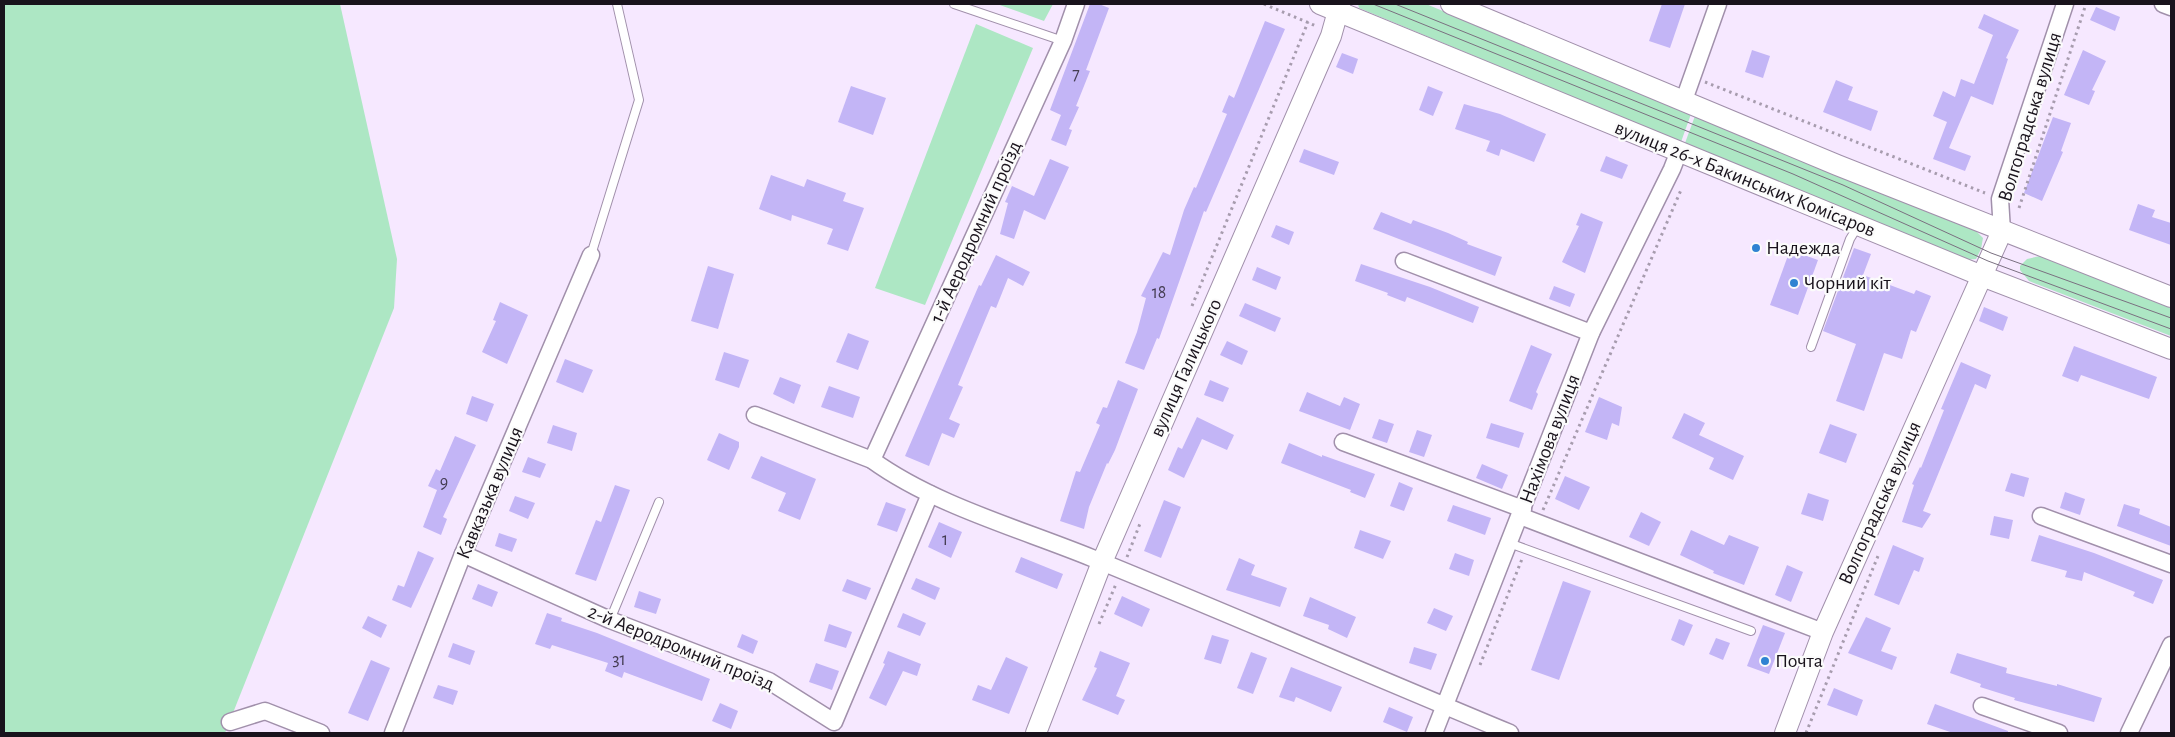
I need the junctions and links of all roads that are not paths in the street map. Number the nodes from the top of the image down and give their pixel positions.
1 (617, 4) edge
2 (954, 4) edge
3 (1076, 4) edge
4 (1451, 4) edge
5 (1718, 4) edge
6 (2066, 4) edge
7 (2163, 4) edge
8 (1332, 6) edge
9 (2171, 7) edge
10 (1063, 41) junction
11 (1684, 100) junction
12 (1678, 151) junction
13 (1858, 226) junction
14 (2002, 231) junction
15 (591, 255) joint
16 (1404, 261) dead end
17 (1982, 276) junction
18 (2171, 297) edge
19 (1591, 333) junction
20 (1811, 347) dead end
21 (2171, 349) edge
22 (755, 415) dead end
23 (1343, 442) dead end
24 (872, 460) junction
25 (930, 494) junction
26 (659, 502) dead end
27 (1521, 512) junction
28 (2040, 516) dead end
29 (1509, 543) junction
30 (463, 554) junction
31 (1102, 562) junction
32 (2171, 564) edge
33 (610, 620) junction
34 (1751, 631) dead end
35 (1823, 632) junction
36 (2171, 645) edge
37 (1445, 706) junction
38 (1982, 706) dead end
39 (230, 722) dead end
40 (832, 728) edge
41 (321, 733) edge
42 (393, 733) edge
43 (1036, 733) edge
44 (1434, 733) edge
45 (1510, 733) edge
46 (1784, 733) edge
47 (2059, 733) edge
48 (2129, 733) edge

1 - 15 lane
2 - 10 lane
3 - 10 street, 1-й Аеродромний проїзд
4 - 11 street
5 - 11 street
6 - 14 street, Волгоградська вулиця
7 - 9 street
8 - 12 street, вулиця 26-х Бакинських Комісаров
8 - 31 street, вулиця Галицького
10 - 24 street, 1-й Аеродромний проїзд
11 - 14 street
12 - 13 street, вулиця 26-х Бакинських Комісаров
12 - 19 street, Нахімова вулиця
13 - 17 street, вулиця 26-х Бакинських Комісаров
13 - 20 lane
14 - 17 street, Волгоградська вулиця
14 - 18 street
15 - 30 street, Кавказька вулиця
16 - 19 street
17 - 21 street, вулиця 26-х Бакинських Комісаров
17 - 35 street, Волгоградська вулиця
19 - 27 street, Нахімова вулиця
22 - 24 street
23 - 27 street
24 - 25 street
25 - 31 street
25 - 40 street, 2-й Аеродромний проїзд
26 - 33 lane
27 - 29 street, Нахімова вулиця
27 - 35 street
28 - 32 street
29 - 34 lane
29 - 37 street, Нахімова вулиця
30 - 33 street, 2-й Аеродромний проїзд
30 - 42 street, Кавказька вулиця
31 - 37 street
31 - 43 street, вулиця Галицького
33 - 40 street, 2-й Аеродромний проїзд
35 - 46 street, Волгоградська вулиця
36 - 48 street
37 - 44 street, Нахімова вулиця
37 - 45 street
38 - 47 street
39 - 41 street

